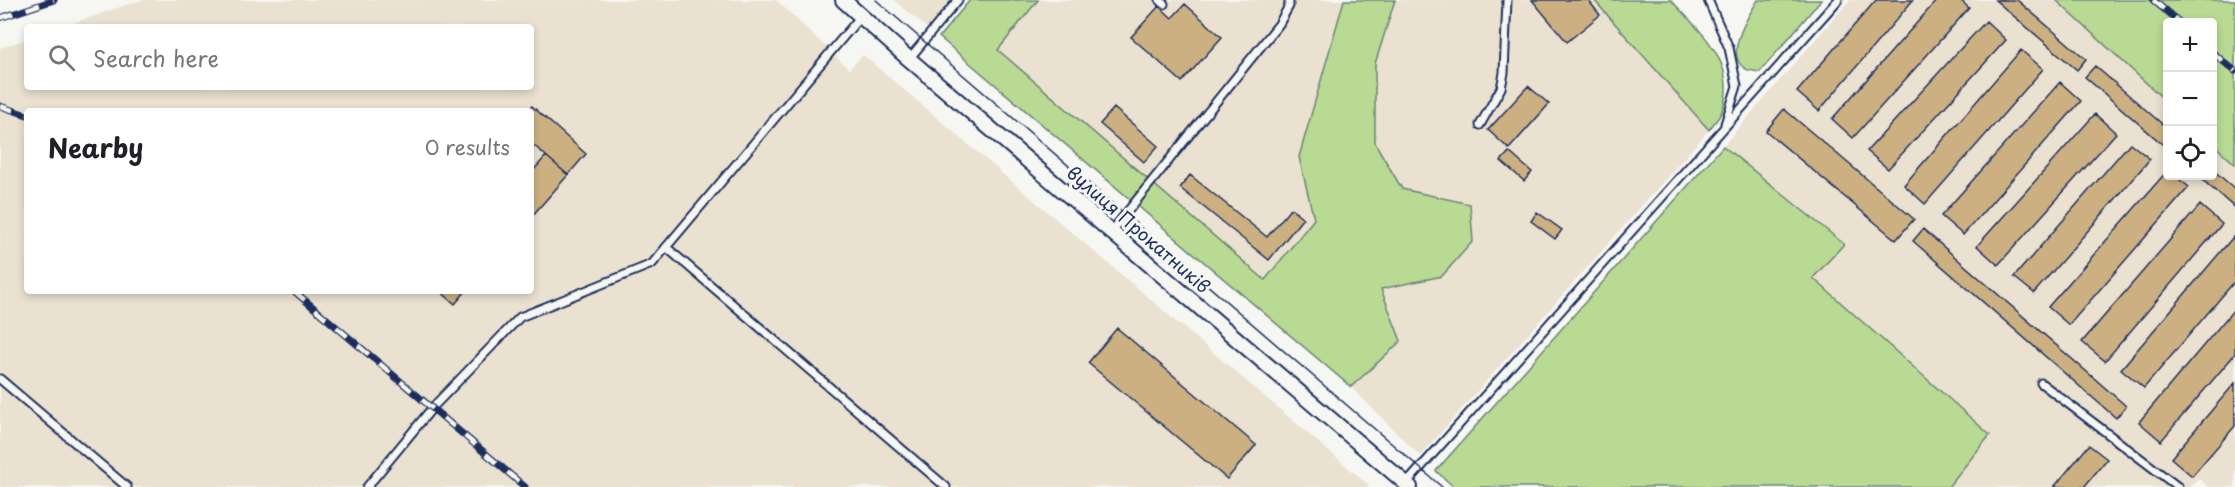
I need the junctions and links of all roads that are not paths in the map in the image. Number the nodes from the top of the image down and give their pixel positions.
1 (843, 0) edge
2 (958, 0) edge
3 (1289, 0) edge
4 (1507, 0) edge
5 (1708, 0) edge
6 (1838, 0) edge
7 (861, 16) junction
8 (909, 59) junction
9 (1480, 125) dead end
10 (1725, 127) junction
11 (1111, 232) junction
12 (666, 247) junction
13 (0, 379) edge
14 (2041, 383) dead end
15 (1408, 485) edge
16 (128, 487) edge
17 (367, 487) edge
18 (946, 487) edge
19 (2178, 487) edge

1 - 7 street, вулиця Прокатників
2 - 8 lane
3 - 11 lane
4 - 9 lane
5 - 10 lane
6 - 10 lane
7 - 8 street, вулиця Прокатників
7 - 12 lane
8 - 11 street, вулиця Прокатників
10 - 15 lane
11 - 15 street, вулиця Прокатників
12 - 17 lane
12 - 18 lane
13 - 16 lane
14 - 19 lane

